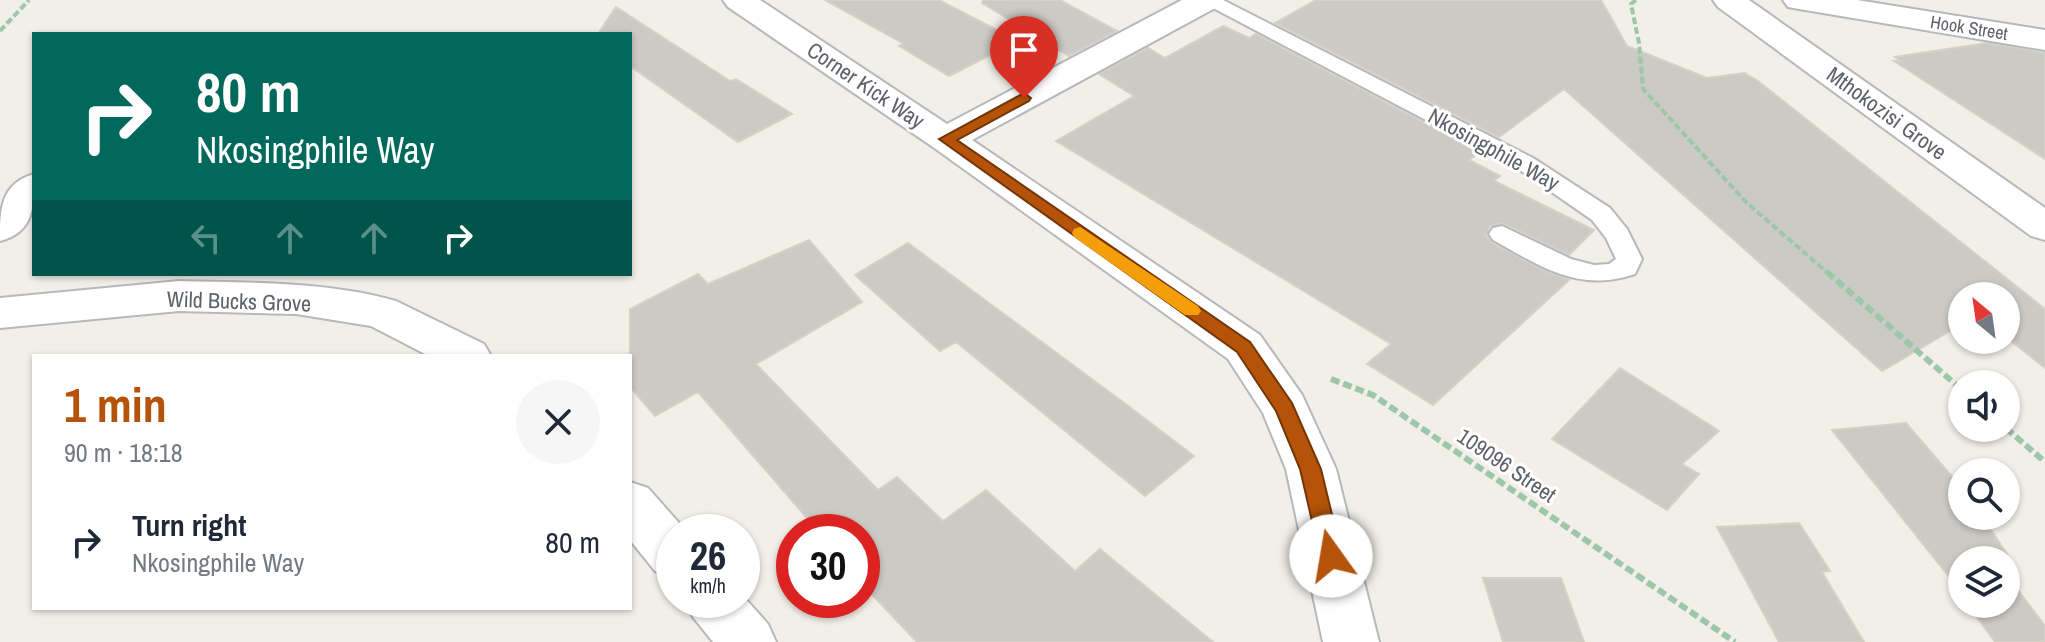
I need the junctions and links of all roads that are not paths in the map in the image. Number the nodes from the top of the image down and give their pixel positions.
1 (739, 0) edge
2 (1207, 0) edge
3 (1729, 0) edge
4 (1799, 0) edge
5 (2045, 40) edge
6 (946, 139) junction
7 (32, 188) edge
8 (2045, 227) edge
9 (0, 228) edge
10 (1502, 234) dead end
11 (0, 313) edge
12 (464, 354) edge
13 (632, 505) edge
14 (656, 534) edge
15 (727, 618) edge
16 (748, 642) edge
17 (1351, 642) edge

1 - 6 street, Corner Kick Way
2 - 6 street, Nkosingphile Way
2 - 10 lane, Nkosingphile Way
3 - 8 street, Mthokozisi Grove
4 - 5 street, Hook Street
6 - 17 street, Corner Kick Way
7 - 9 street
11 - 12 street, Wild Bucks Grove
13 - 14 street
15 - 16 street

